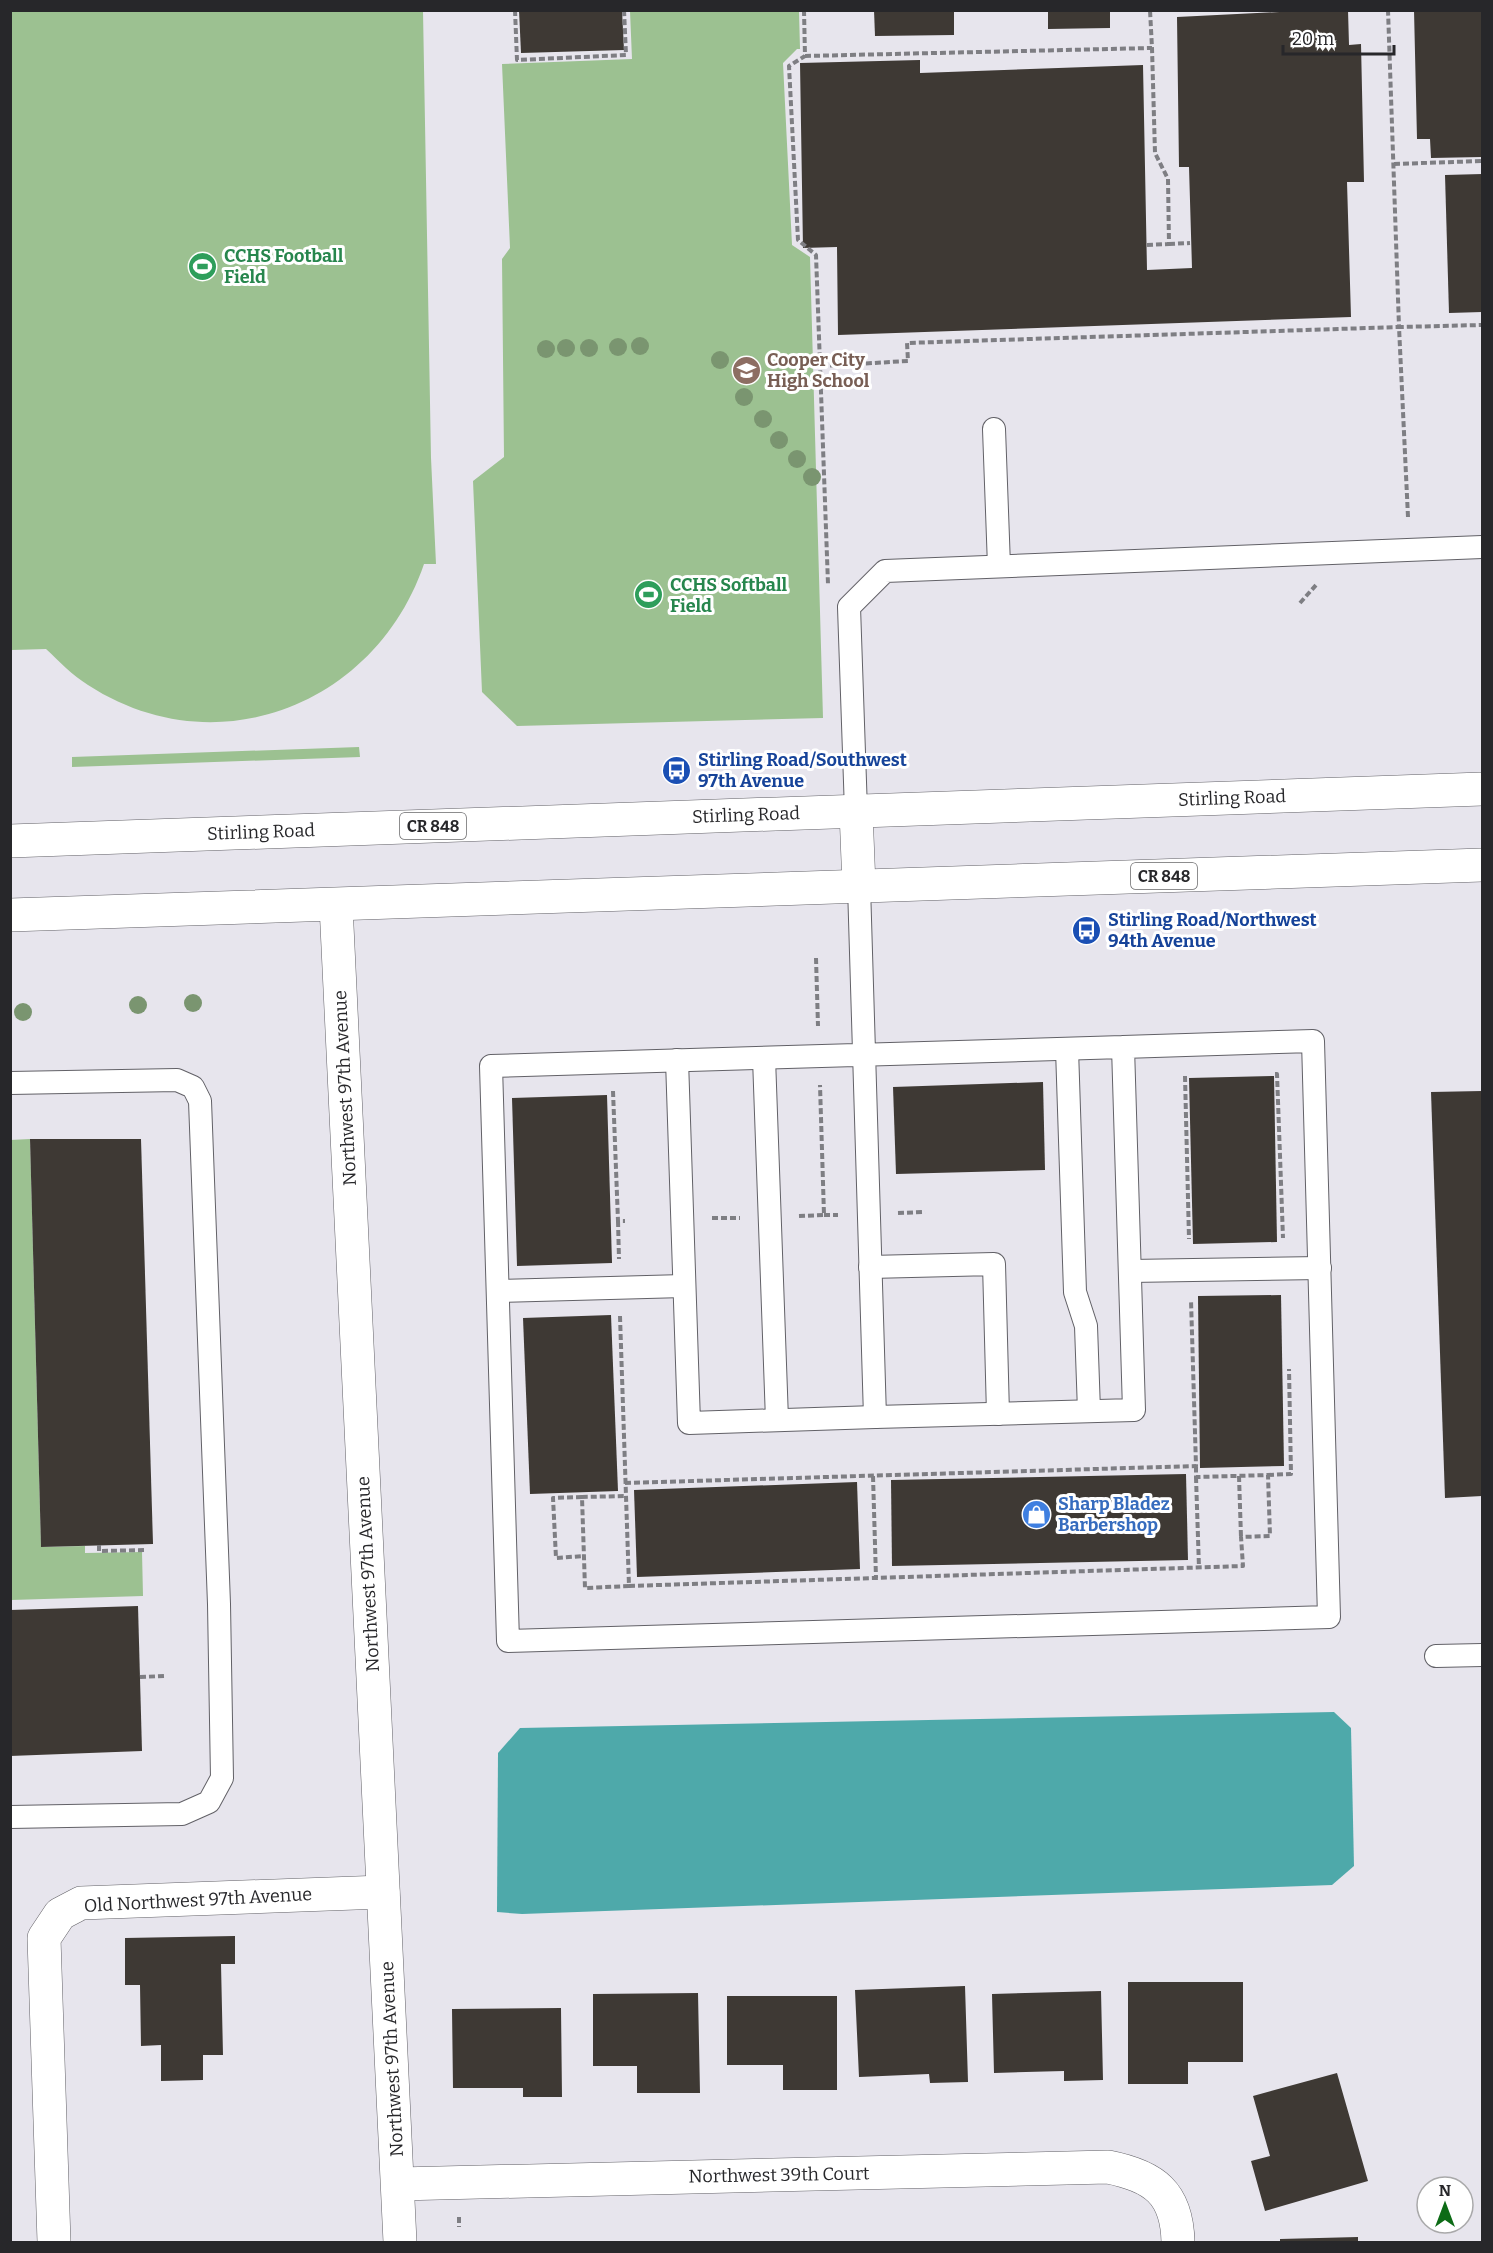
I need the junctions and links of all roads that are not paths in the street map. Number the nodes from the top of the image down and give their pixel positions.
1 (994, 429) dead end
2 (1482, 547) edge
3 (999, 566) junction
4 (1482, 789) edge
5 (856, 811) junction
6 (10, 841) edge
7 (1482, 865) edge
8 (859, 886) junction
9 (336, 905) junction
10 (10, 915) edge
11 (1123, 1047) junction
12 (1067, 1049) junction
13 (864, 1055) junction
14 (764, 1058) junction
15 (677, 1060) junction
16 (10, 1083) edge
17 (870, 1267) junction
18 (1320, 1268) junction
19 (1130, 1271) junction
20 (684, 1286) junction
21 (498, 1291) junction
22 (1089, 1411) junction
23 (998, 1414) junction
24 (875, 1417) junction
25 (777, 1420) junction
26 (1482, 1655) edge
27 (1436, 1656) dead end
28 (10, 1817) edge
29 (383, 1892) junction
30 (399, 2184) junction
31 (54, 2242) edge
32 (400, 2242) edge
33 (1178, 2242) edge

1 - 3 lane
2 - 3 lane
3 - 5 lane
4 - 5 main road, Stirling Road / CR 848
5 - 6 main road, Stirling Road / CR 848
5 - 8 main road
7 - 8 main road, CR 848
8 - 9 main road, CR 848
8 - 13 lane
9 - 10 main road, CR 848
9 - 29 main road, Northwest 97th Avenue
11 - 12 lane
11 - 18 lane
11 - 19 lane
12 - 13 lane
12 - 22 lane
13 - 14 lane
13 - 17 lane
14 - 15 lane
14 - 25 lane
15 - 20 lane
15 - 21 lane
16 - 28 lane
17 - 23 lane
17 - 24 lane
18 - 19 lane
18 - 21 lane
19 - 22 lane
20 - 21 lane
20 - 25 lane
22 - 23 lane
23 - 24 lane
24 - 25 lane
26 - 27 lane
29 - 30 main road, Northwest 97th Avenue
29 - 31 main road, Old Northwest 97th Avenue
30 - 32 main road, Northwest 97th Avenue
30 - 33 main road, Northwest 39th Court

